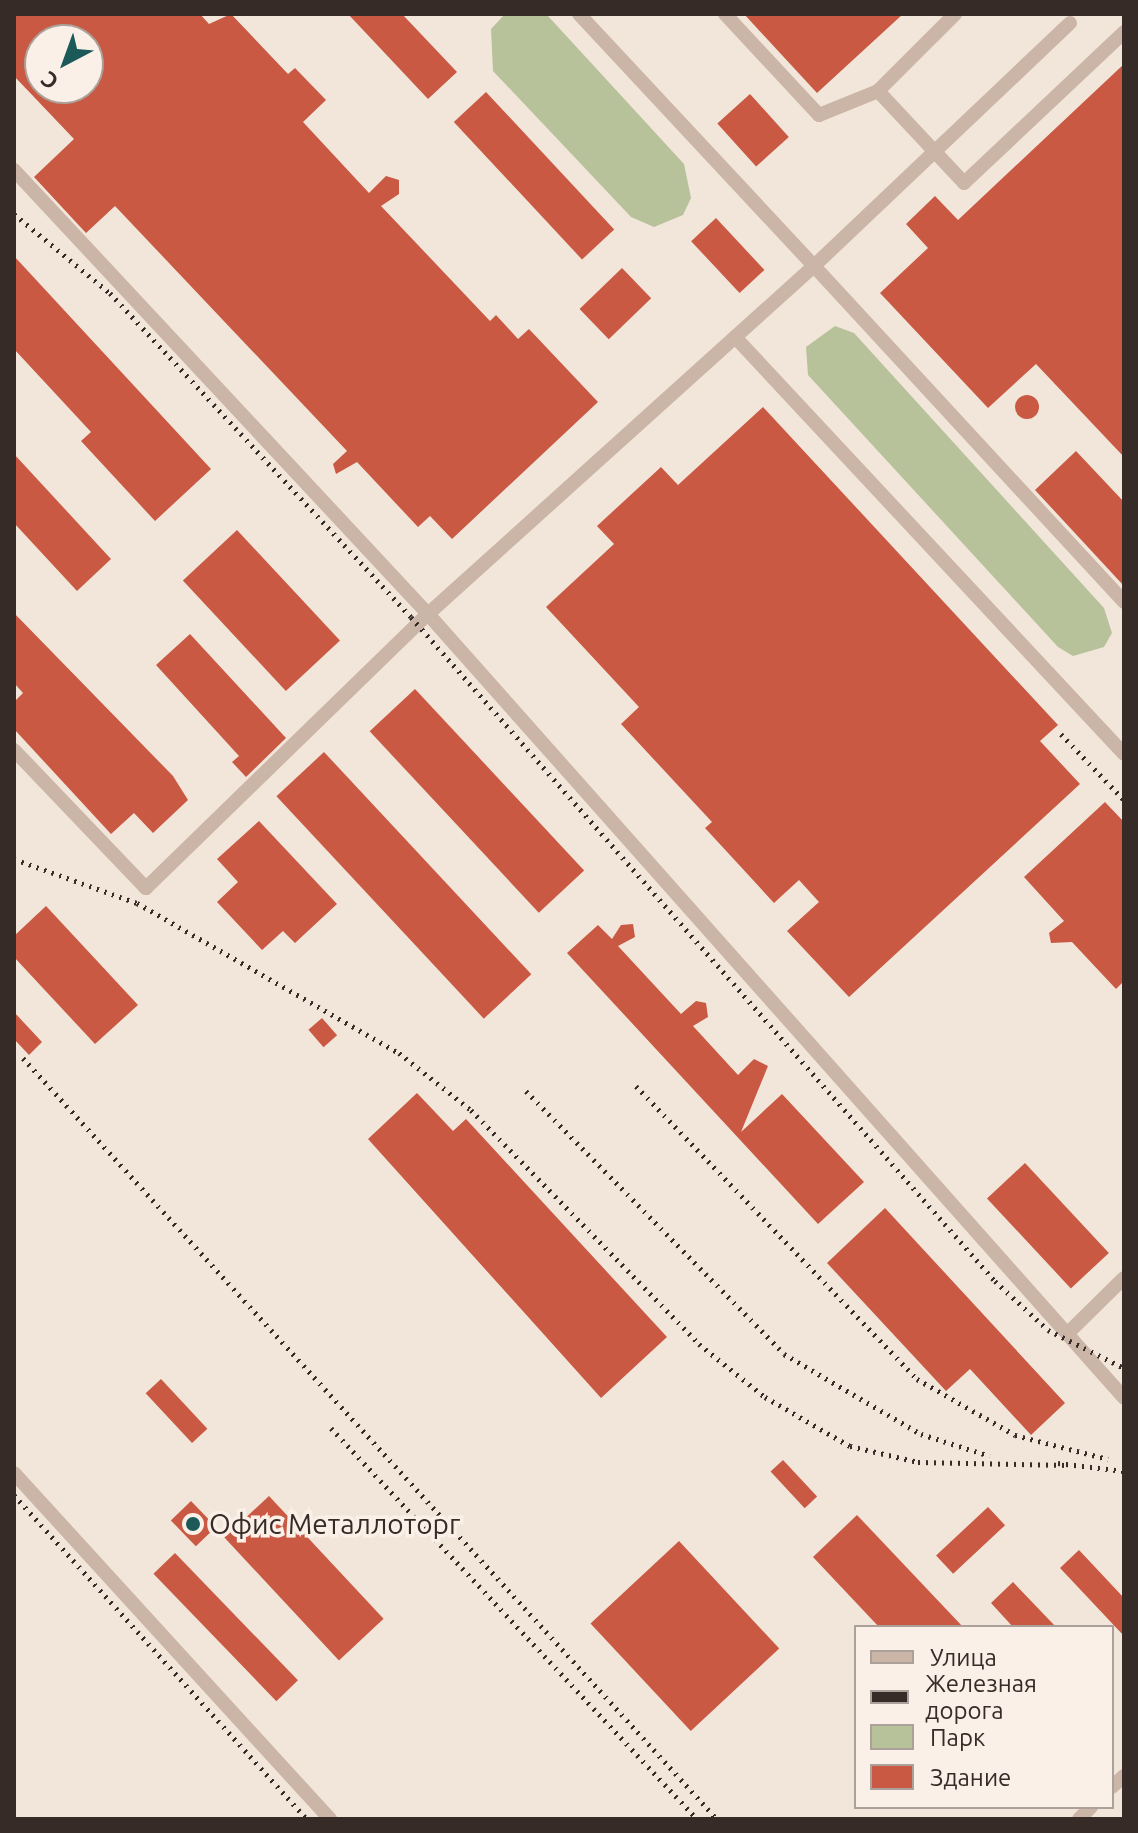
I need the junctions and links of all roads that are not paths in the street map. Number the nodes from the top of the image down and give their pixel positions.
1 (579, 14) edge
2 (725, 14) edge
3 (955, 14) edge
4 (1070, 23) dead end
5 (1124, 32) edge
6 (878, 91) junction
7 (935, 151) junction
8 (14, 170) edge
9 (814, 266) junction
10 (735, 337) junction
11 (1124, 602) edge
12 (428, 614) junction
13 (14, 750) edge
14 (1124, 754) edge
15 (1124, 1278) edge
16 (1068, 1333) junction
17 (1124, 1398) edge
18 (14, 1473) edge
19 (330, 1819) edge

1 - 9 street
2 - 6 street
3 - 6 street
4 - 7 street
5 - 7 street
6 - 7 street
7 - 9 street
8 - 12 street
9 - 10 street
9 - 11 street
10 - 12 street
10 - 14 street
12 - 13 street
12 - 16 street
15 - 16 street
16 - 17 street
18 - 19 street

